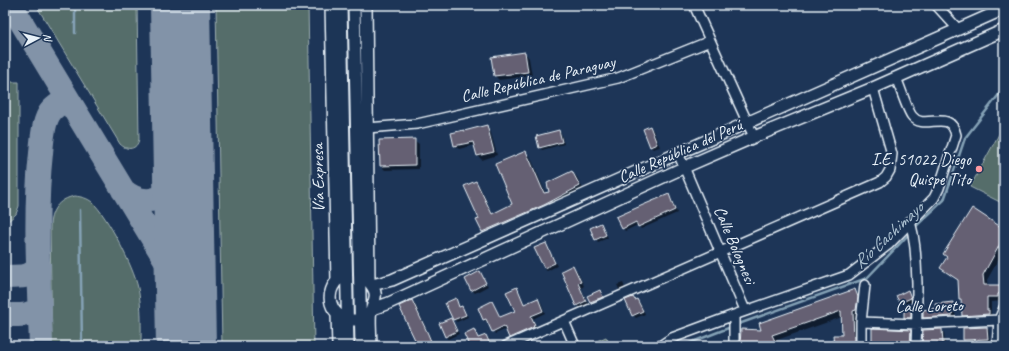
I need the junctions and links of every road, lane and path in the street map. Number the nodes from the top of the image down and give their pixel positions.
1 (354, 5) edge
2 (366, 5) edge
3 (694, 5) edge
4 (936, 5) edge
5 (334, 6) edge
6 (1004, 9) edge
7 (958, 29) junction
8 (1004, 30) edge
9 (710, 40) junction
10 (896, 78) junction
11 (333, 86) junction
12 (367, 86) junction
13 (873, 88) junction
14 (356, 116) junction
15 (344, 118) junction
16 (748, 123) junction
17 (367, 128) junction
18 (754, 137) junction
19 (678, 153) junction
20 (684, 167) junction
21 (911, 224) junction
22 (720, 252) junction
23 (347, 275) junction
24 (360, 275) junction
25 (337, 281) junction
26 (371, 283) junction
27 (865, 285) dead end
28 (1004, 308) edge
29 (371, 310) junction
30 (745, 310) junction
31 (337, 314) junction
32 (734, 317) junction
33 (360, 318) junction
34 (348, 319) junction
35 (999, 320) junction
36 (564, 321) junction
37 (860, 322) junction
38 (917, 324) junction
39 (338, 346) edge
40 (348, 346) edge
41 (361, 346) edge
42 (371, 346) edge
43 (506, 346) edge
44 (576, 346) edge
45 (660, 346) edge
46 (734, 346) edge
47 (861, 346) edge
48 (916, 346) edge
49 (997, 346) edge

1 - 14 main road
2 - 12 main road
3 - 9 street
4 - 7 street
5 - 11 main road, Vía Expresa
5 - 15 main road, Vía Expresa
6 - 7 main road, Calle República del Perú
7 - 16 main road, Calle República del Perú
8 - 10 main road, Calle República del Perú
9 - 16 street
9 - 17 street, Calle República de Paraguay
10 - 13 main road, Calle República del Perú
10 - 21 street
11 - 15 main road
11 - 25 main road, Vía Expresa
12 - 14 main road
12 - 17 main road
13 - 18 main road, Calle República del Perú
13 - 22 street
14 - 24 main road
15 - 23 main road, Vía Expresa
16 - 18 street
16 - 19 main road, Calle República del Perú
17 - 26 main road
18 - 20 main road, Calle República del Perú
19 - 20 street, Calle Bolognesi
19 - 26 main road, Calle República del Perú
20 - 22 street, Calle Bolognesi
20 - 29 main road, Calle República del Perú
21 - 30 street
21 - 38 street
22 - 30 street, Calle Bolognesi
22 - 36 street
23 - 24 main road
23 - 25 main road
23 - 34 main road, Vía Expresa
24 - 26 main road
24 - 33 main road
25 - 31 main road, Vía Expresa
26 - 29 main road
27 - 37 street
28 - 35 street
29 - 33 main road, Calle República del Perú
29 - 42 main road
30 - 32 street, Calle Bolognesi
31 - 34 main road
31 - 39 main road, Vía Expresa
32 - 45 street, Calle Bolognesi
32 - 46 street
33 - 34 main road
33 - 41 main road
34 - 40 main road, Vía Expresa
35 - 38 street, Calle Loreto
35 - 49 street
36 - 43 street
36 - 44 street
37 - 38 street, Calle Loreto
37 - 47 street
38 - 48 street

